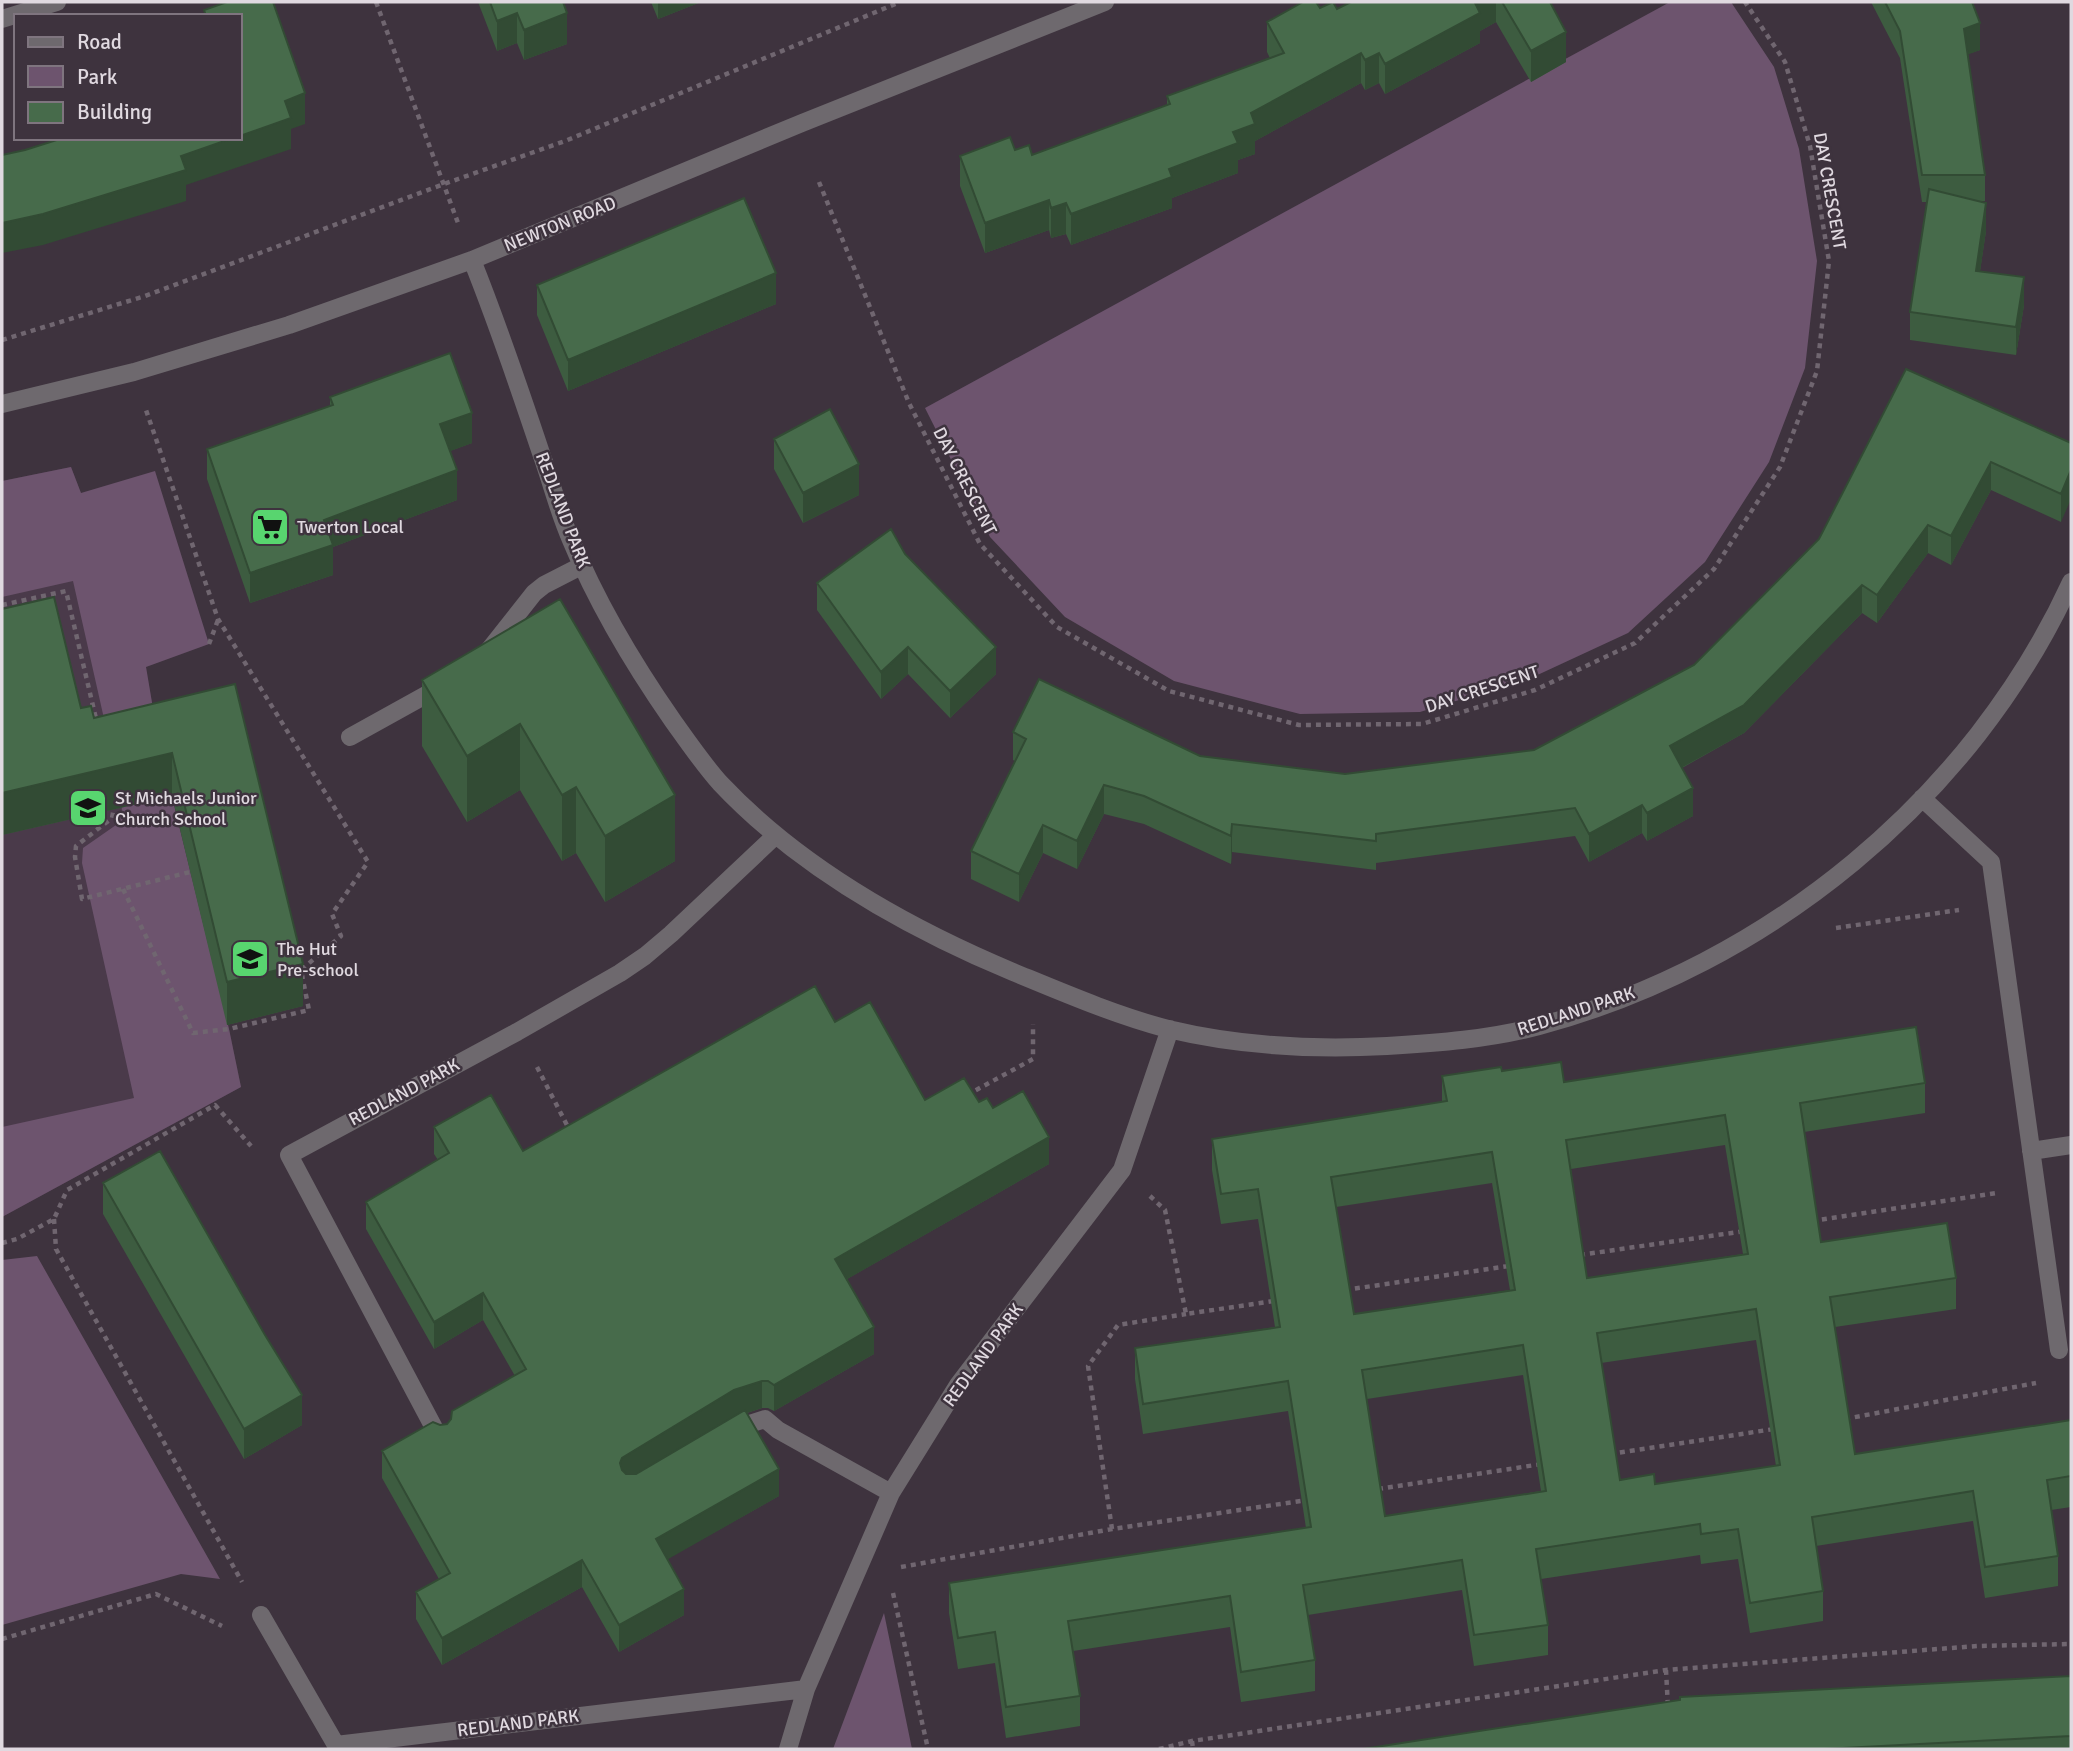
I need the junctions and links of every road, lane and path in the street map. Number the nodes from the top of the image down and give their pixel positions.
1 (57, 2) edge
2 (376, 2) edge
3 (900, 2) edge
4 (1105, 2) edge
5 (1745, 2) edge
6 (18, 14) edge
7 (819, 182) dead end
8 (444, 184) junction
9 (471, 260) junction
10 (2, 340) edge
11 (134, 372) junction
12 (2, 404) edge
13 (583, 565) junction
14 (2071, 582) edge
15 (2, 605) edge
16 (218, 619) junction
17 (209, 644) dead end
18 (479, 663) edge
19 (461, 676) edge
20 (97, 724) edge
21 (350, 737) dead end
22 (113, 792) edge
23 (1922, 798) junction
24 (776, 835) junction
25 (190, 872) edge
26 (123, 889) junction
27 (1997, 904) junction
28 (1782, 917) junction
29 (1034, 980) junction
30 (1170, 1029) junction
31 (517, 1032) junction
32 (962, 1098) edge
33 (576, 1142) edge
34 (2071, 1146) edge
35 (2031, 1151) junction
36 (289, 1154) junction
37 (1122, 1170) junction
38 (2036, 1188) junction
39 (54, 1219) junction
40 (1803, 1222) edge
41 (1748, 1230) edge
42 (2, 1243) edge
43 (1570, 1257) edge
44 (1515, 1265) edge
45 (1337, 1292) edge
46 (1282, 1300) edge
47 (1186, 1314) junction
48 (2059, 1350) dead end
49 (2041, 1382) dead end
50 (1844, 1419) edge
51 (1775, 1429) edge
52 (719, 1440) edge
53 (441, 1441) edge
54 (1609, 1454) edge
55 (1554, 1463) edge
56 (1375, 1490) edge
57 (891, 1493) junction
58 (1320, 1498) edge
59 (880, 1520) junction
60 (1112, 1529) junction
61 (887, 1569) junction
62 (261, 1615) junction
63 (2, 1639) edge
64 (2071, 1644) edge
65 (1667, 1670) junction
66 (806, 1689) junction
67 (1668, 1710) edge
68 (1192, 1741) junction
69 (788, 1749) edge
70 (928, 1749) edge
71 (1159, 1749) edge
72 (1193, 1749) edge

1 - 6 street
2 - 8 path
3 - 8 path
4 - 9 street, NEWTON ROAD
5 - 7 path, DAY CRESCENT
8 - 9 path
8 - 10 path
9 - 11 street, NEWTON ROAD
9 - 13 street, REDLAND PARK
11 - 12 street, NEWTON ROAD
11 - 16 path
13 - 18 street
13 - 24 street, REDLAND PARK
14 - 23 street, REDLAND PARK
15 - 20 path
16 - 17 path
16 - 26 path
19 - 21 street
22 - 26 path
23 - 27 street
23 - 28 street, REDLAND PARK
24 - 29 street, REDLAND PARK
24 - 31 street, REDLAND PARK
25 - 26 path
27 - 28 path
27 - 35 street
28 - 30 street, REDLAND PARK
29 - 30 street, REDLAND PARK
29 - 32 path
30 - 37 street, REDLAND PARK
31 - 33 path
31 - 36 street, REDLAND PARK
34 - 35 street
35 - 38 street
36 - 39 path
36 - 53 street
37 - 47 path
37 - 57 street, REDLAND PARK
38 - 40 path
38 - 48 street
39 - 42 path
39 - 62 path
41 - 43 path
44 - 45 path
46 - 47 path
47 - 60 path
49 - 50 path
51 - 54 path
52 - 57 street
55 - 56 path
57 - 59 street, REDLAND PARK
58 - 60 path
59 - 61 path
59 - 66 street, REDLAND PARK
60 - 61 path
61 - 70 path
62 - 63 path
62 - 66 street, REDLAND PARK
64 - 65 path
65 - 67 path
65 - 68 path
66 - 69 street, REDLAND PARK
68 - 71 path
68 - 72 path

